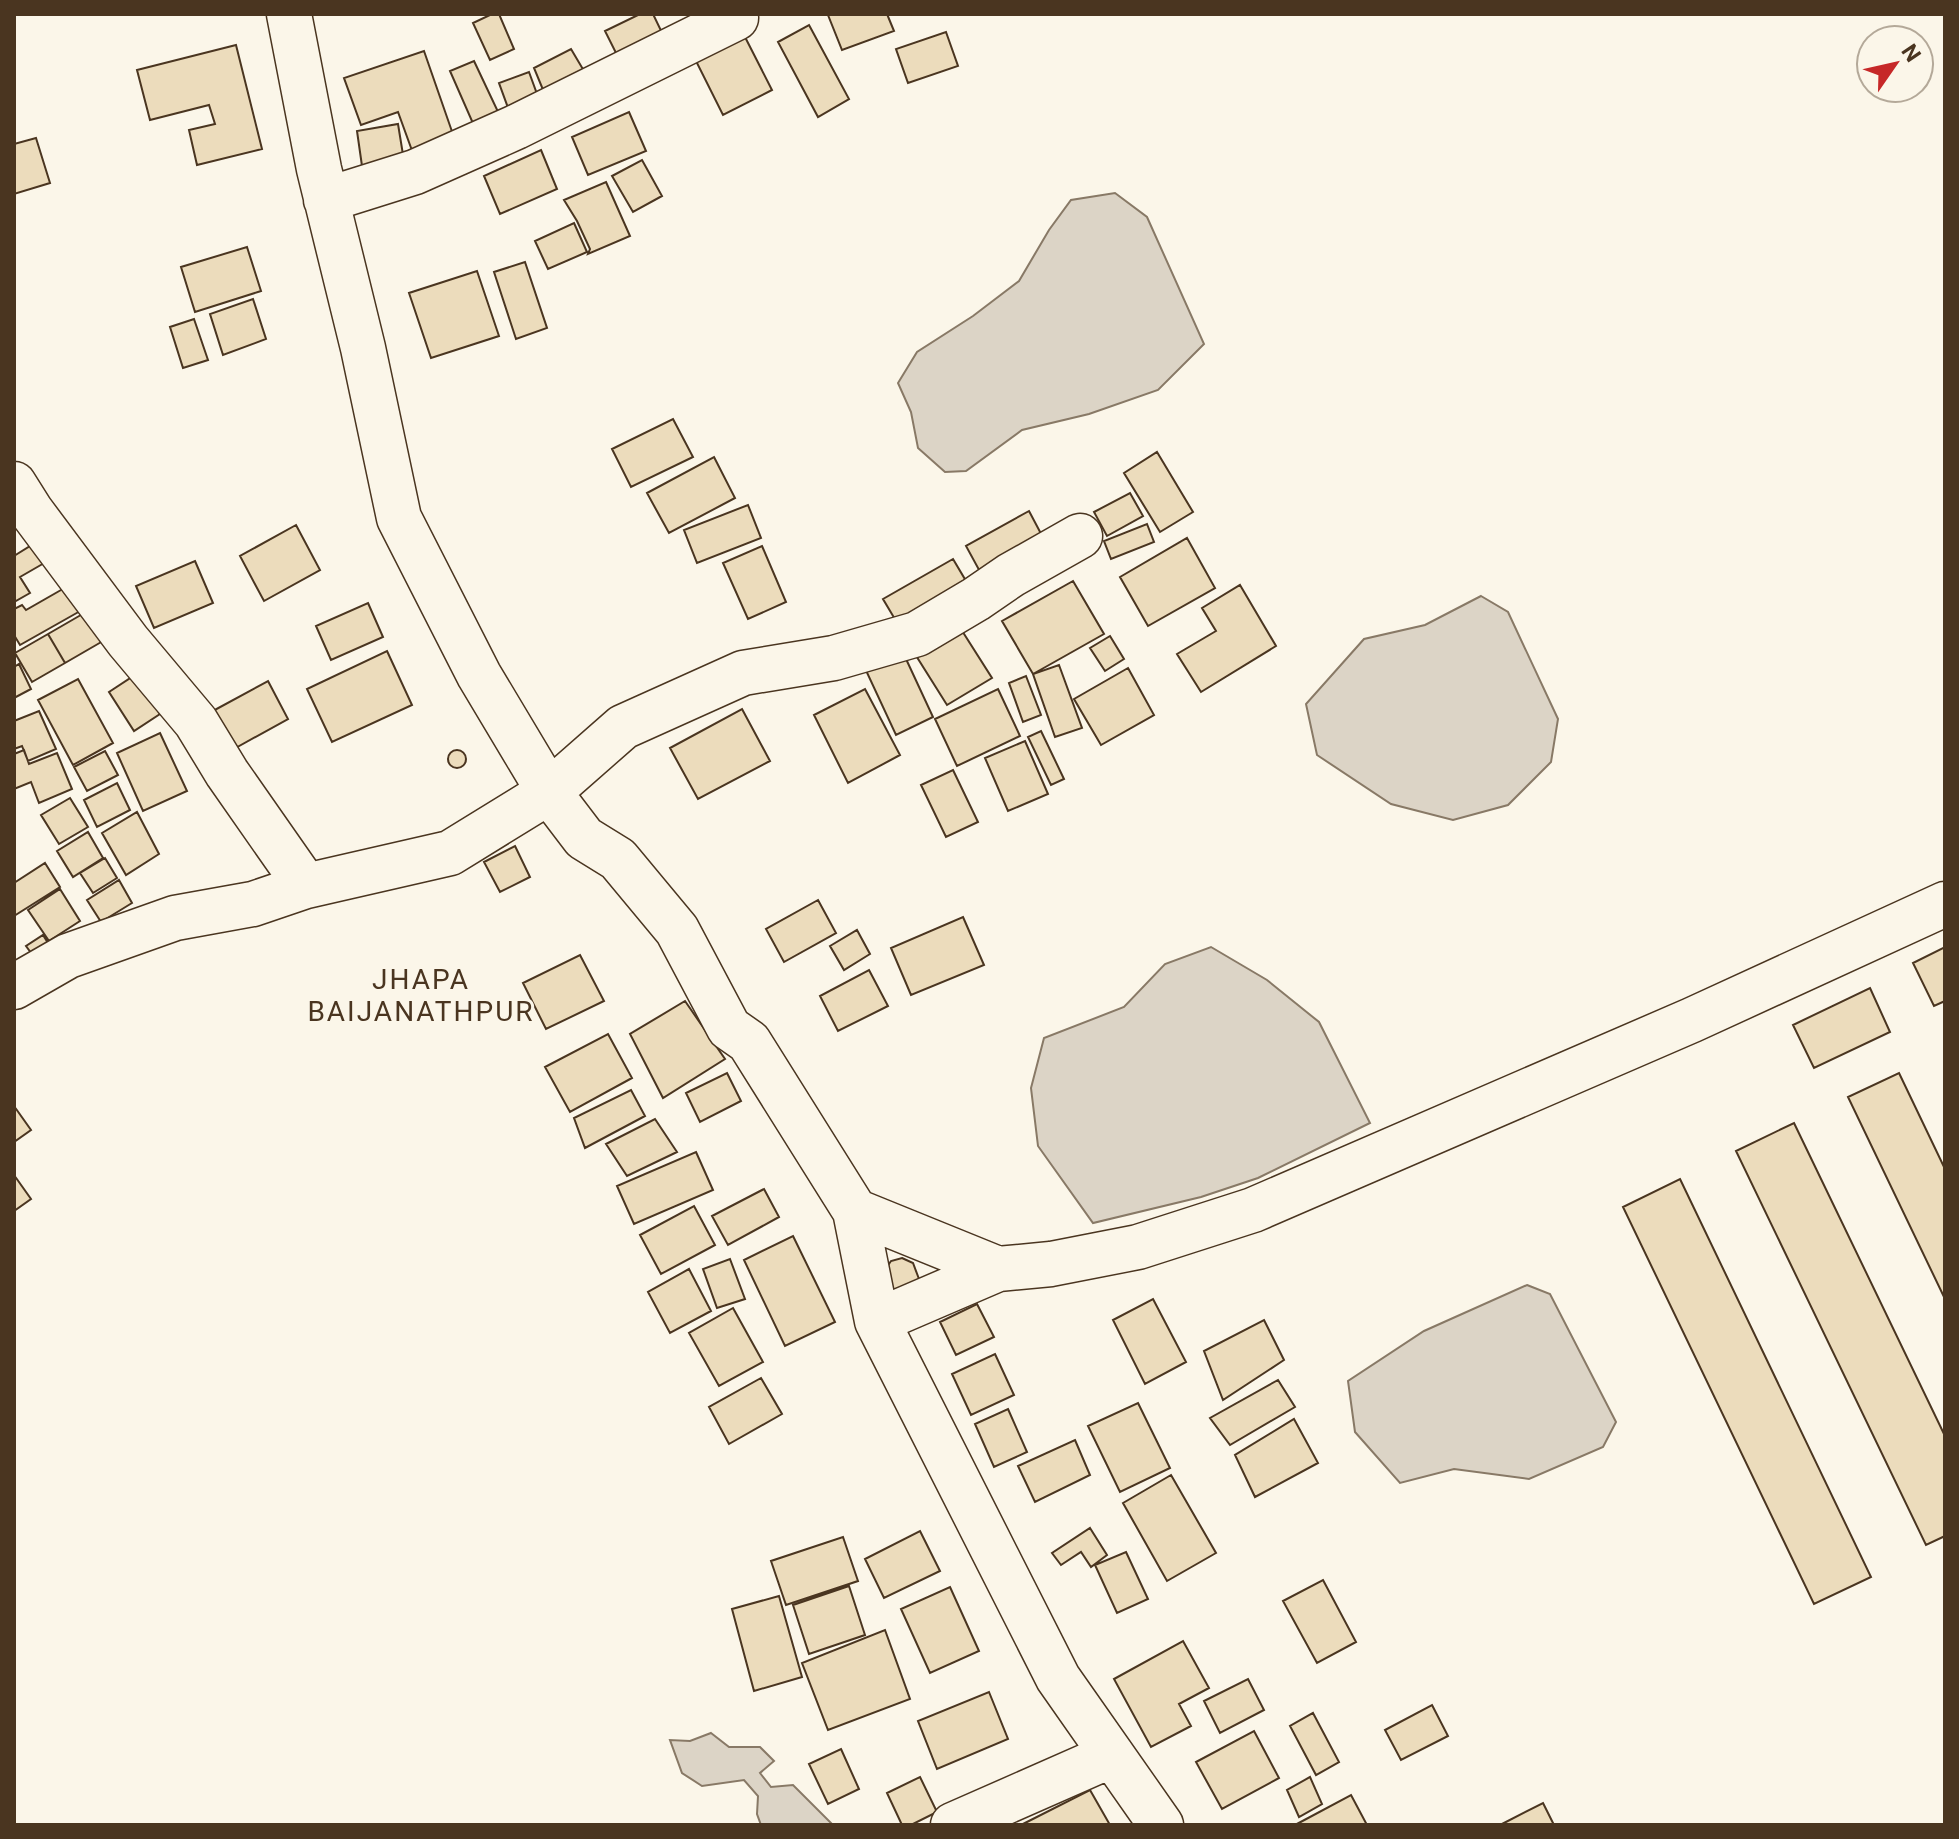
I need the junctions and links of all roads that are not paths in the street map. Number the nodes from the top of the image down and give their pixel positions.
1 (289, 14) edge
2 (736, 18) dead end
3 (326, 200) junction
4 (14, 484) edge
5 (1080, 536) dead end
6 (549, 792) junction
7 (306, 886) junction
8 (1945, 904) edge
9 (14, 987) edge
10 (855, 1211) junction
11 (998, 1269) junction
12 (877, 1321) junction
13 (1112, 1755) junction
14 (953, 1825) edge
15 (1161, 1825) edge

1 - 3 street
2 - 3 street
3 - 6 street
4 - 7 street
5 - 6 street
6 - 7 street
6 - 10 street
7 - 9 street
8 - 11 street
10 - 11 street
10 - 12 street
11 - 12 street
12 - 13 street
13 - 14 street
13 - 15 street

